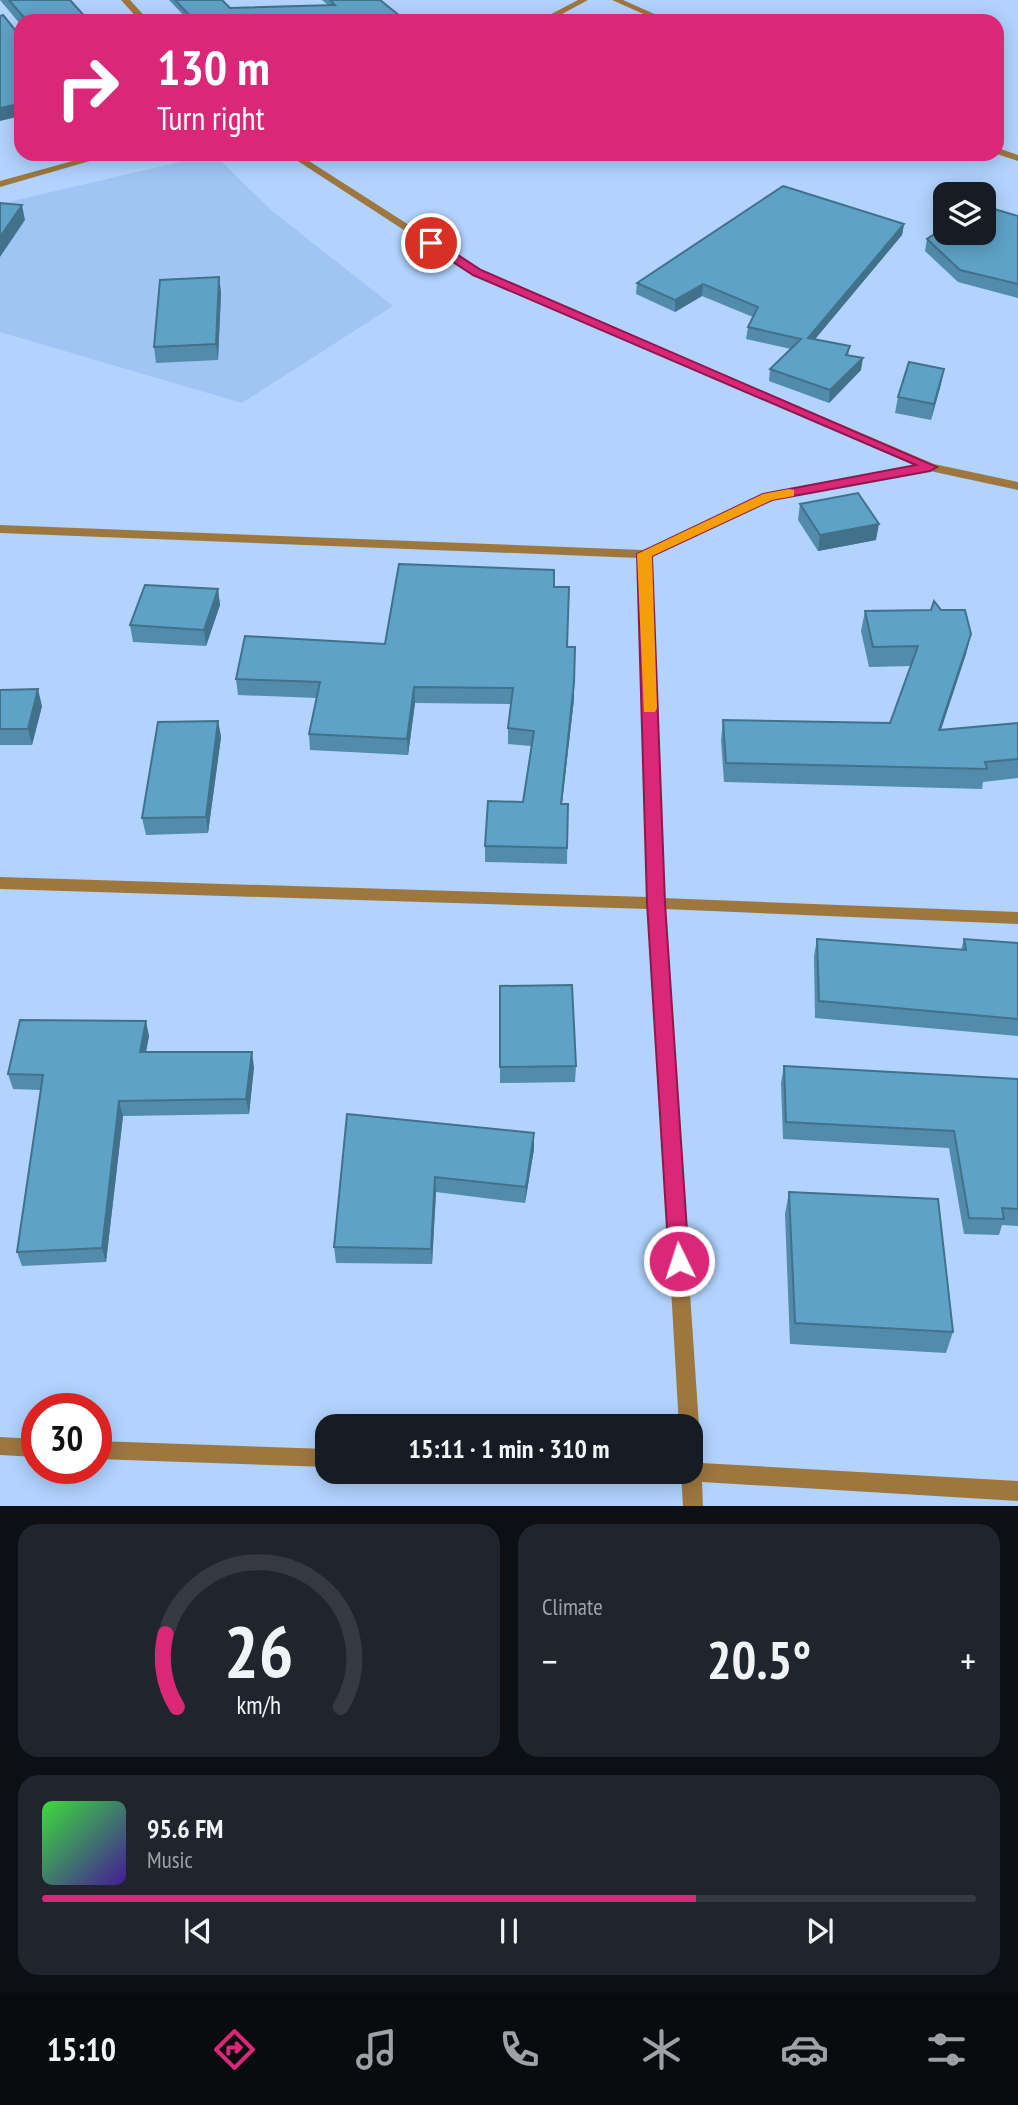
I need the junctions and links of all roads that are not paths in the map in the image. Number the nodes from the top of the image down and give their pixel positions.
1 (125, 0) edge
2 (584, 0) edge
3 (616, 0) edge
4 (138, 14) edge
5 (555, 14) edge
6 (650, 14) edge
7 (84, 161) edge
8 (303, 161) edge
9 (0, 184) edge
10 (930, 467) junction
11 (1018, 486) edge
12 (0, 529) edge
13 (645, 554) junction
14 (0, 883) edge
15 (656, 903) junction
16 (1018, 918) edge
17 (688, 1414) edge
18 (0, 1446) edge
19 (21, 1447) edge
20 (112, 1451) edge
21 (315, 1458) edge
22 (703, 1467) edge
23 (692, 1484) edge
24 (1018, 1491) edge
25 (693, 1506) edge

1 - 4 street
2 - 5 street
3 - 6 street
7 - 9 street
8 - 10 street
10 - 11 street
10 - 13 street
12 - 13 street
13 - 15 street
14 - 15 street
15 - 16 street
15 - 17 street
18 - 19 street
20 - 21 street
22 - 24 street
23 - 25 street

